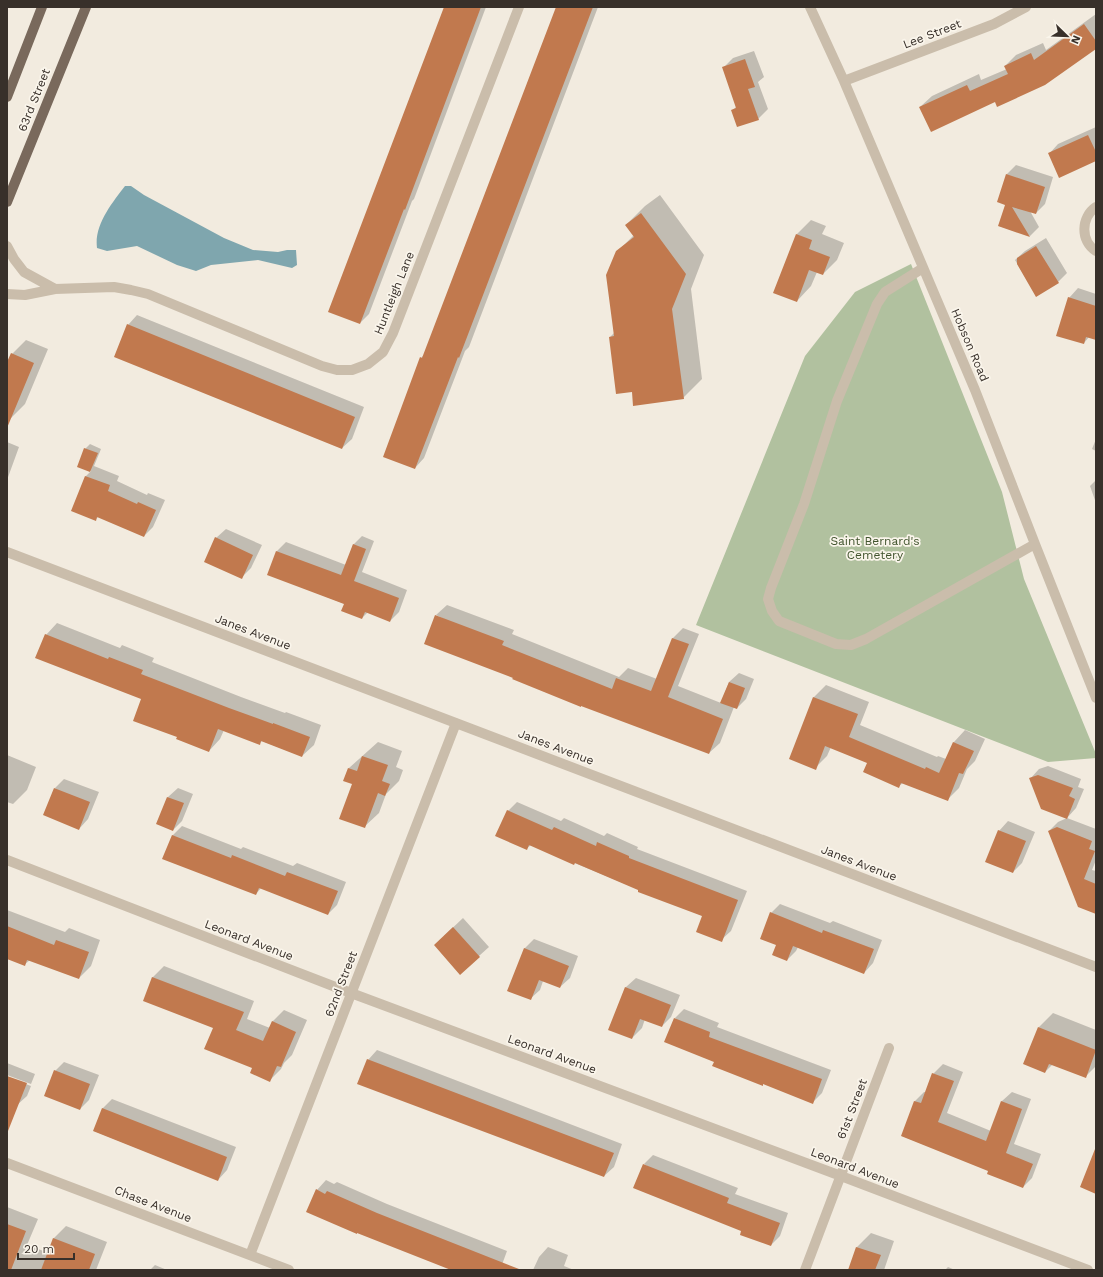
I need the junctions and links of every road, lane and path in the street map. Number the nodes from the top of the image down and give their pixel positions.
1 (42, 7) edge
2 (86, 7) edge
3 (519, 7) edge
4 (810, 7) edge
5 (1026, 7) edge
6 (844, 81) junction
7 (7, 97) edge
8 (7, 202) edge
9 (1096, 207) edge
10 (7, 246) edge
11 (1096, 252) edge
12 (923, 268) junction
13 (54, 289) junction
14 (7, 294) edge
15 (1035, 544) junction
16 (7, 552) edge
17 (1096, 698) edge
18 (456, 723) junction
19 (7, 860) edge
20 (1096, 967) edge
21 (351, 993) junction
22 (889, 1048) dead end
23 (7, 1163) edge
24 (841, 1176) junction
25 (250, 1255) junction
26 (289, 1270) edge
27 (805, 1270) edge
28 (1088, 1270) edge

1 - 7 main road
2 - 8 main road, 63rd Street
3 - 13 street, Huntleigh Lane
4 - 6 street, Hobson Road
5 - 6 street, Lee Street
6 - 12 street, Hobson Road
9 - 11 street
10 - 13 street
12 - 15 street, Hobson Road
12 - 15 street
13 - 14 street, Huntleigh Lane
15 - 17 street, Hobson Road
16 - 18 street, Janes Avenue
18 - 20 street, Janes Avenue
18 - 21 street, 62nd Street
19 - 21 street, Leonard Avenue
21 - 24 street, Leonard Avenue
21 - 25 street, 62nd Street
22 - 24 street, 61st Street
23 - 25 street, Chase Avenue
24 - 27 street, 61st Street
24 - 28 street, Leonard Avenue
25 - 26 street, Chase Avenue

